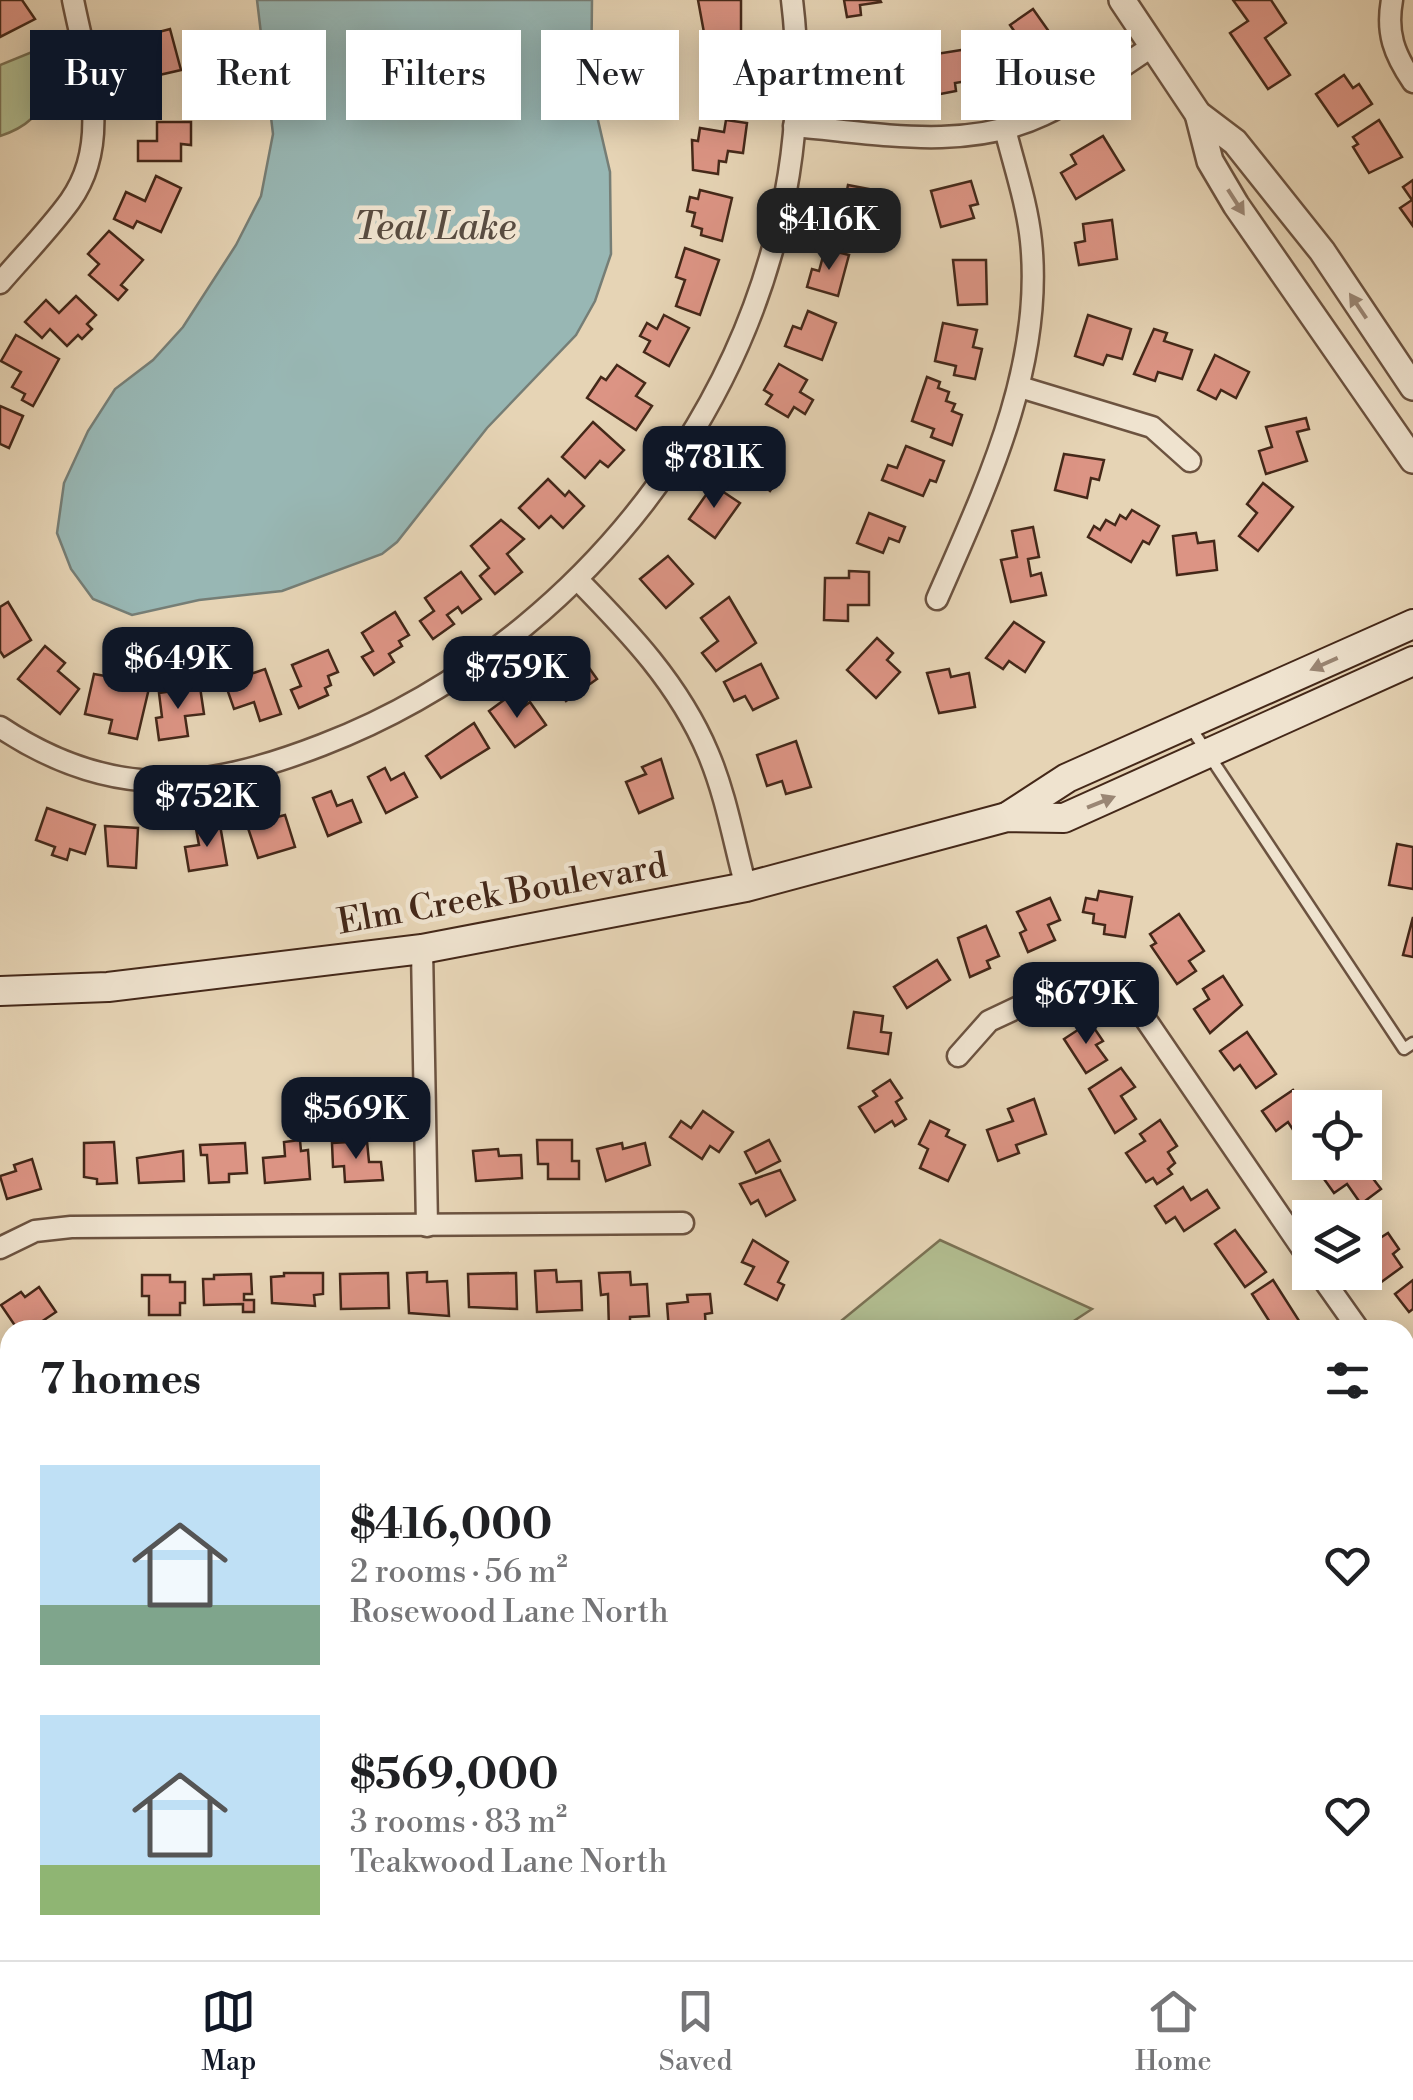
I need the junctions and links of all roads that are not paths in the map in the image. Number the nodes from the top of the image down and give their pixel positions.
1 (72, 0) edge
2 (792, 0) edge
3 (1122, 0) edge
4 (1392, 0) edge
5 (1153, 46) junction
6 (1411, 78) edge
7 (1198, 114) junction
8 (794, 126) junction
9 (1005, 129) junction
10 (0, 283) edge
11 (1020, 387) junction
12 (1413, 387) edge
13 (1413, 460) edge
14 (1190, 461) dead end
15 (578, 580) junction
16 (937, 599) dead end
17 (1413, 624) edge
18 (1413, 662) edge
19 (1189, 725) junction
20 (0, 727) edge
21 (1206, 754) junction
22 (1007, 817) junction
23 (746, 888) junction
24 (422, 949) junction
25 (0, 991) edge
26 (1413, 1043) edge
27 (958, 1056) dead end
28 (683, 1223) dead end
29 (427, 1226) junction
30 (1292, 1234) edge
31 (0, 1248) edge
32 (1331, 1290) edge
33 (1352, 1320) edge

1 - 10 street
2 - 8 street
3 - 5 street
4 - 6 street
5 - 7 street
5 - 9 street
12 -> 7 street
7 -> 13 street
8 - 9 street
8 - 15 street
9 - 11 street
11 - 14 street
11 - 16 street
15 - 20 street
15 - 23 street
17 -> 19 main road, Elm Creek Boulevard
18 - 21 main road, Elm Creek Boulevard
19 - 21 lane
19 - 22 main road, Elm Creek Boulevard
22 -> 21 main road, Elm Creek Boulevard
21 - 26 lane
22 - 23 main road, Elm Creek Boulevard
23 - 24 main road, Elm Creek Boulevard
24 - 25 main road, Elm Creek Boulevard
24 - 29 street
27 - 30 street
28 - 29 street
29 - 31 street
32 - 33 street

